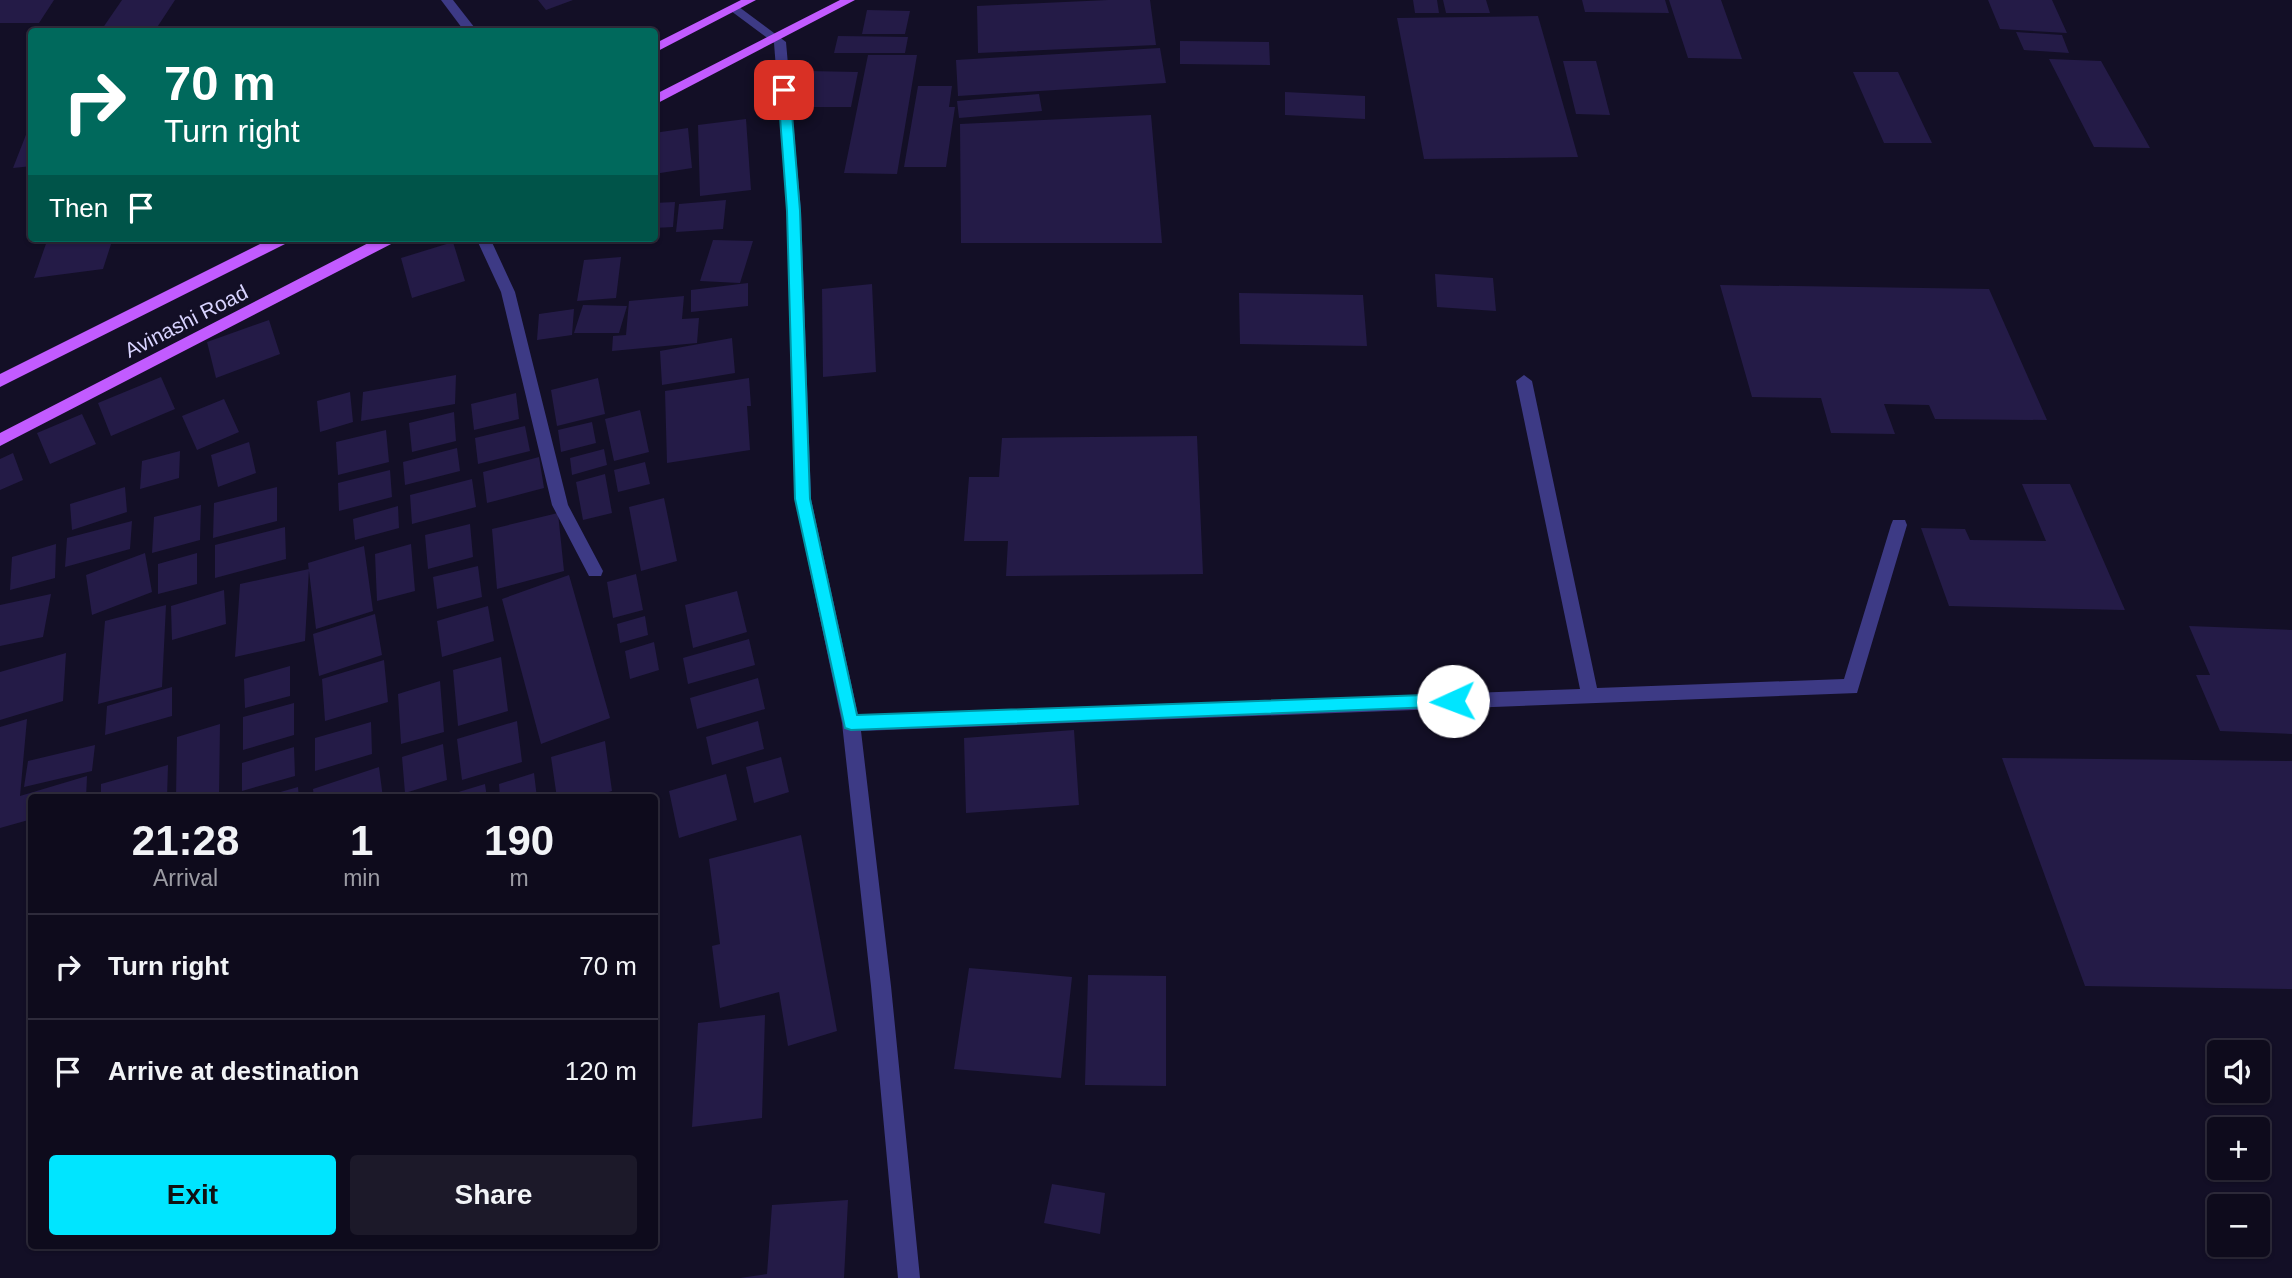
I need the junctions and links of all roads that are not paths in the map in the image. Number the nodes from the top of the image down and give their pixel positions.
1 (447, 0) edge
2 (750, 0) edge
3 (849, 0) edge
4 (735, 8) junction
5 (469, 28) edge
6 (776, 38) junction
7 (658, 48) edge
8 (658, 99) edge
9 (276, 242) edge
10 (382, 242) edge
11 (485, 242) edge
12 (0, 381) edge
13 (1524, 381) dead end
14 (0, 440) edge
15 (1899, 525) dead end
16 (595, 571) dead end
17 (1590, 696) junction
18 (851, 723) junction
19 (909, 1278) edge

1 - 5 street
2 - 4 main road
3 - 6 main road
4 - 6 street
4 - 7 main road
6 - 8 main road
6 - 18 street
9 - 12 main road, Avinashi Road
10 - 14 main road, Avinashi Road
11 - 16 street
13 - 17 street
15 - 17 street
17 - 18 street
18 - 19 street

